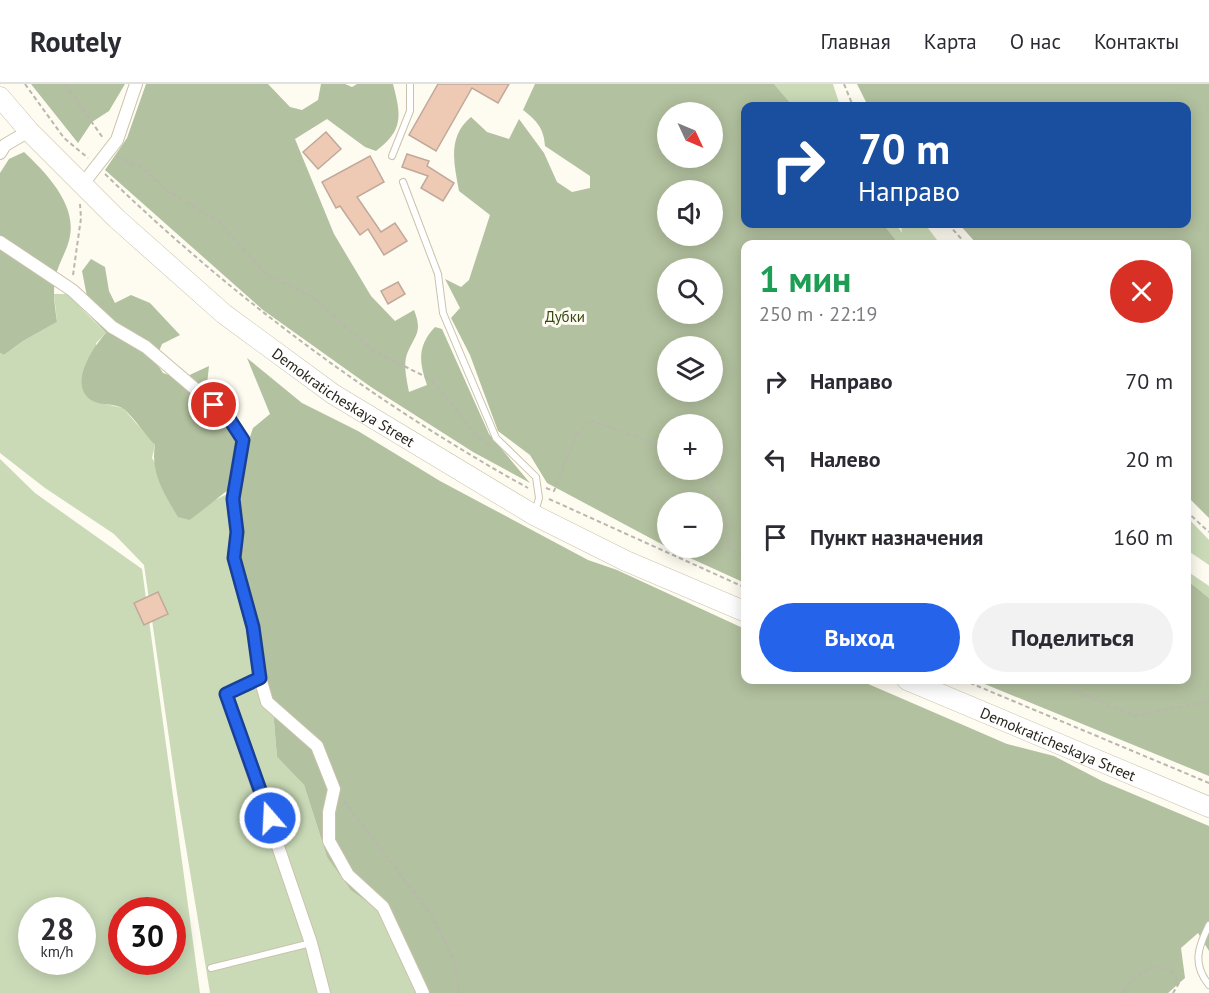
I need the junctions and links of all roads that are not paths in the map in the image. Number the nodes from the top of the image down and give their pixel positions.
1 (136, 84) edge
2 (410, 84) edge
3 (0, 97) edge
4 (29, 131) junction
5 (2, 148) edge
6 (392, 156) dead end
7 (403, 182) dead end
8 (81, 191) junction
9 (0, 242) edge
10 (534, 515) junction
11 (741, 610) edge
12 (260, 678) junction
13 (917, 684) edge
14 (1209, 807) edge
15 (1209, 925) edge
16 (311, 943) junction
17 (211, 968) dead end
18 (1209, 985) edge
19 (324, 993) edge
20 (423, 993) edge

1 - 8 street
2 - 6 lane
3 - 4 main road, Demokraticheskaya Street
4 - 5 street
4 - 8 main road, Demokraticheskaya Street
7 - 10 lane
8 - 10 main road, Demokraticheskaya Street
9 - 12 street
10 - 11 main road, Demokraticheskaya Street
12 - 16 street
12 - 20 street
13 - 14 main road, Demokraticheskaya Street
15 - 18 lane
16 - 17 lane
16 - 19 street

